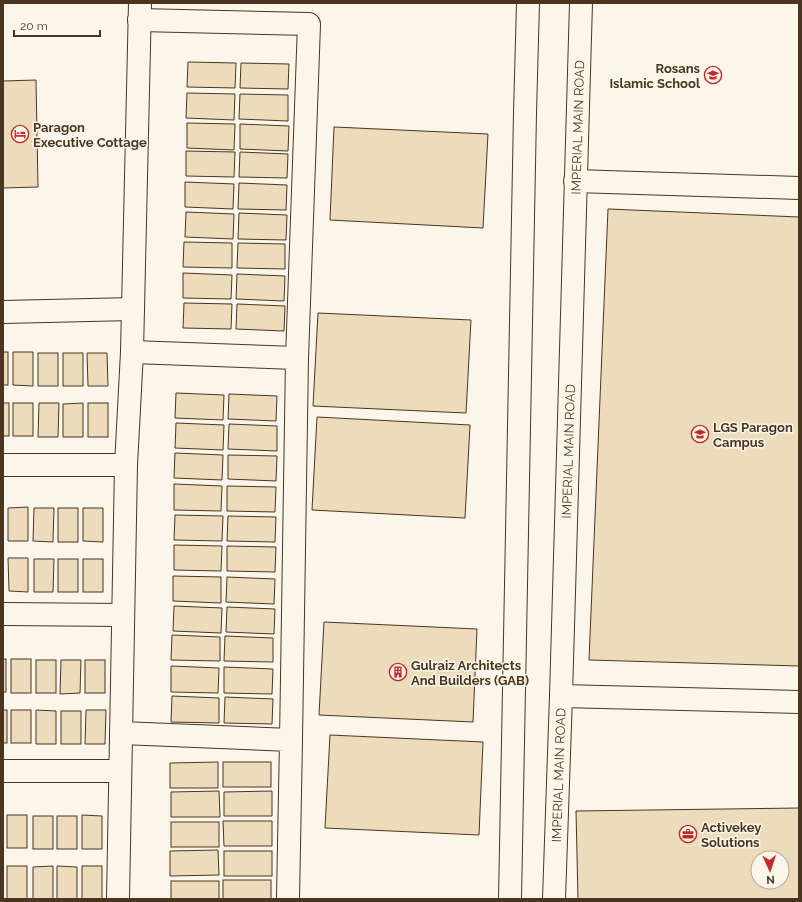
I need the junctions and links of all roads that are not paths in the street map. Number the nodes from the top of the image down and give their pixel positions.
1 (528, 3) edge
2 (581, 3) edge
3 (140, 12) edge
4 (575, 181) junction
5 (799, 188) edge
6 (133, 309) junction
7 (3, 312) edge
8 (132, 352) junction
9 (297, 358) junction
10 (3, 465) edge
11 (126, 465) junction
12 (3, 614) edge
13 (123, 615) junction
14 (561, 696) junction
15 (799, 702) edge
16 (121, 733) junction
17 (292, 740) junction
18 (3, 771) edge
19 (120, 771) junction
20 (118, 899) edge
21 (288, 899) edge
22 (510, 899) edge
23 (554, 899) edge

1 - 22 street
2 - 4 street, IMPERIAL MAIN ROAD
3 - 6 street
3 - 9 street
4 - 5 street
4 - 14 street, IMPERIAL MAIN ROAD
6 - 7 street
6 - 8 street
8 - 9 street
8 - 11 street
9 - 17 street
10 - 11 street
11 - 13 street
12 - 13 street
13 - 16 street
14 - 15 street
14 - 23 street, IMPERIAL MAIN ROAD
16 - 17 street
16 - 19 street
17 - 21 street
18 - 19 street
19 - 20 street

